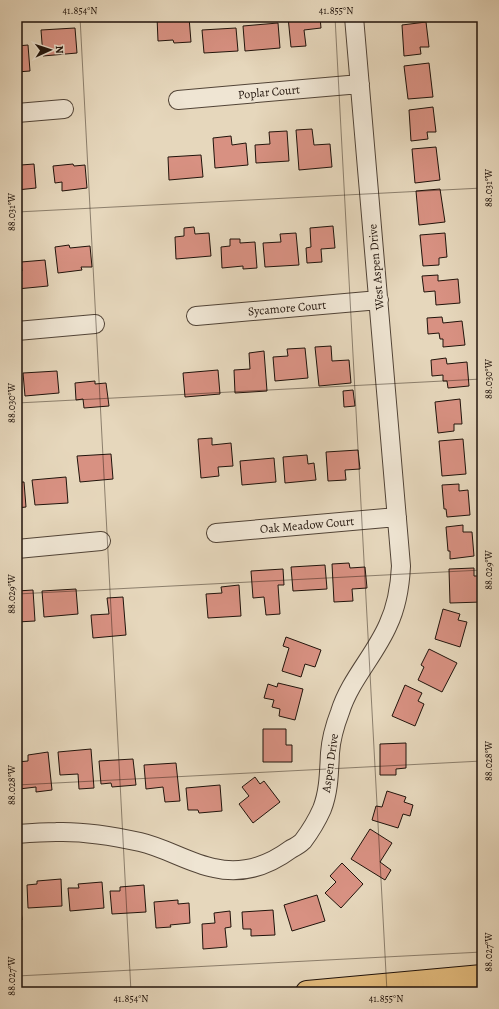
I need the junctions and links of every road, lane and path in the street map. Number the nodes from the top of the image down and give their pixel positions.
1 (354, 17) edge
2 (360, 84) junction
3 (178, 100) dead end
4 (64, 109) dead end
5 (17, 113) edge
6 (379, 300) junction
7 (196, 316) dead end
8 (95, 324) dead end
9 (17, 331) edge
10 (398, 517) junction
11 (216, 533) dead end
12 (101, 541) dead end
13 (17, 549) edge
14 (17, 834) edge
15 (482, 976) edge
16 (307, 992) edge

1 - 2 street, West Aspen Drive
2 - 3 street, Poplar Court
2 - 6 street, West Aspen Drive
4 - 5 street
6 - 7 street, Sycamore Court
6 - 10 street, West Aspen Drive
8 - 9 street
10 - 11 street, Oak Meadow Court
10 - 14 street, Aspen Drive
12 - 13 street
15 - 16 main road

